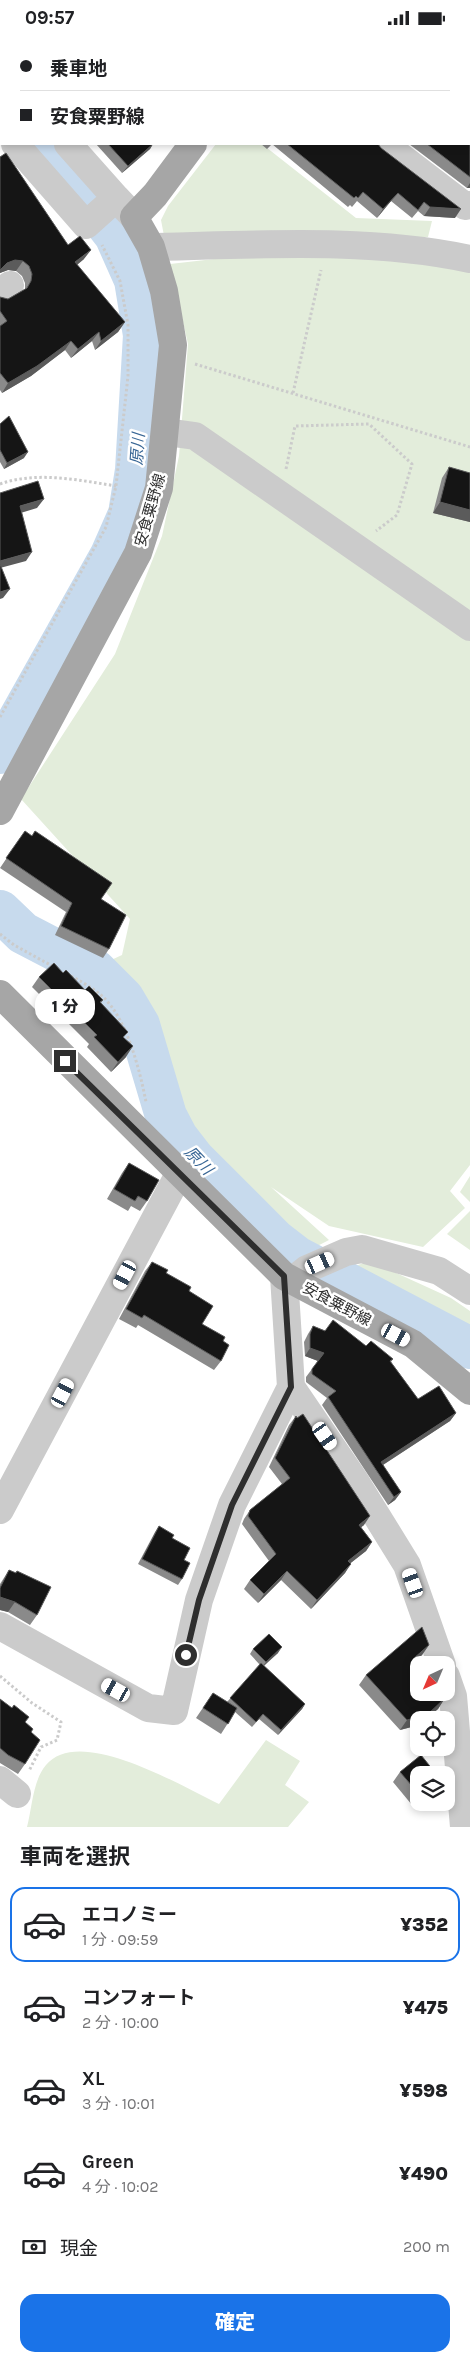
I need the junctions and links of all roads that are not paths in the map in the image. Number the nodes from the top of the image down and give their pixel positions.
1 (16, 145) edge
2 (69, 145) edge
3 (192, 145) edge
4 (385, 145) edge
5 (121, 205) junction
6 (470, 205) edge
7 (151, 247) junction
8 (470, 259) edge
9 (166, 432) junction
10 (470, 627) edge
11 (0, 811) edge
12 (0, 994) edge
13 (179, 1174) junction
14 (294, 1275) junction
15 (470, 1291) edge
16 (291, 1387) junction
17 (470, 1391) edge
18 (0, 1510) edge
19 (0, 1626) edge
20 (439, 1656) edge
21 (453, 1701) edge
22 (464, 1827) edge

1 - 5 street
2 - 5 street
3 - 5 main road
4 - 6 street
5 - 7 main road, 安食粟野線
7 - 8 street
7 - 9 main road, 安食粟野線
9 - 10 street
9 - 11 main road, 安食粟野線
12 - 13 main road, 安食粟野線
13 - 14 main road, 安食粟野線
13 - 18 street
14 - 15 street
14 - 16 street
14 - 17 main road, 安食粟野線
16 - 19 street
16 - 20 street
21 - 22 street

